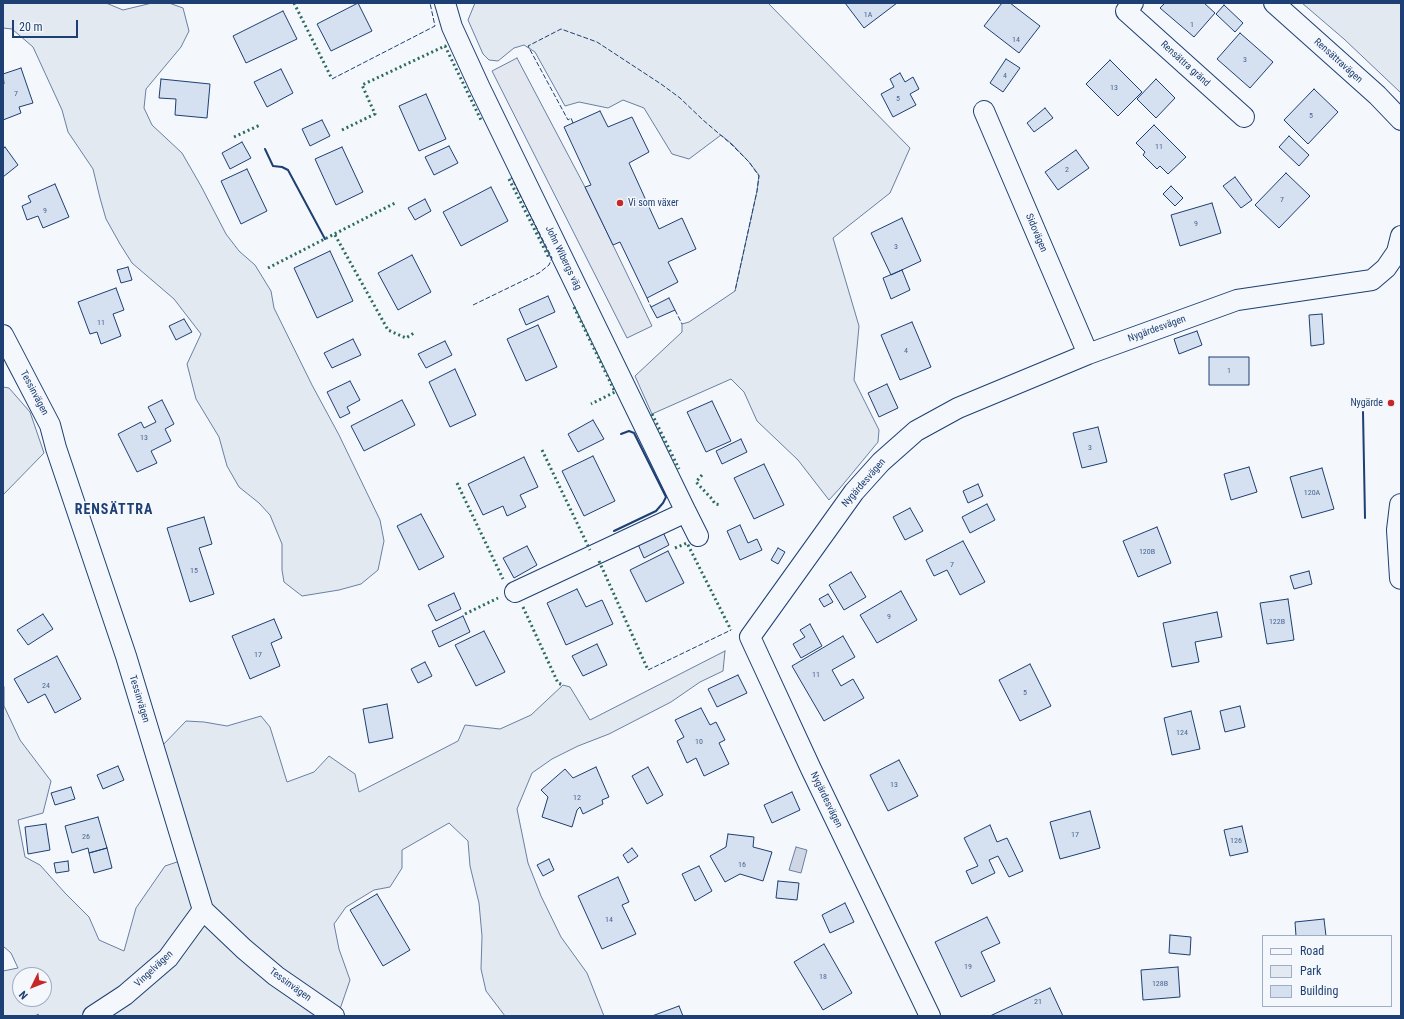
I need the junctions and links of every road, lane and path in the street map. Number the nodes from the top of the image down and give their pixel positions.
1 (445, 3) edge
2 (1274, 3) edge
3 (1125, 6) edge
4 (984, 111) dead end
5 (1244, 117) dead end
6 (1401, 120) edge
7 (1401, 236) edge
8 (3, 335) edge
9 (1088, 354) junction
10 (1401, 505) edge
11 (686, 512) junction
12 (698, 536) dead end
13 (1401, 578) edge
14 (515, 592) dead end
15 (203, 910) junction
16 (93, 1016) edge
17 (334, 1016) edge
18 (930, 1016) edge

1 - 11 street, John Wibergs väg
2 - 6 street, Rensättravägen
3 - 5 street, Rensättra gränd
4 - 9 street, Sidovägen
7 - 9 street, Nygärdesvägen
8 - 15 street, Tessinvägen
9 - 18 street, Nygärdesvägen
10 - 13 street
11 - 12 street, John Wibergs väg
11 - 14 street
15 - 16 street, Vingelvägen
15 - 17 street, Tessinvägen

